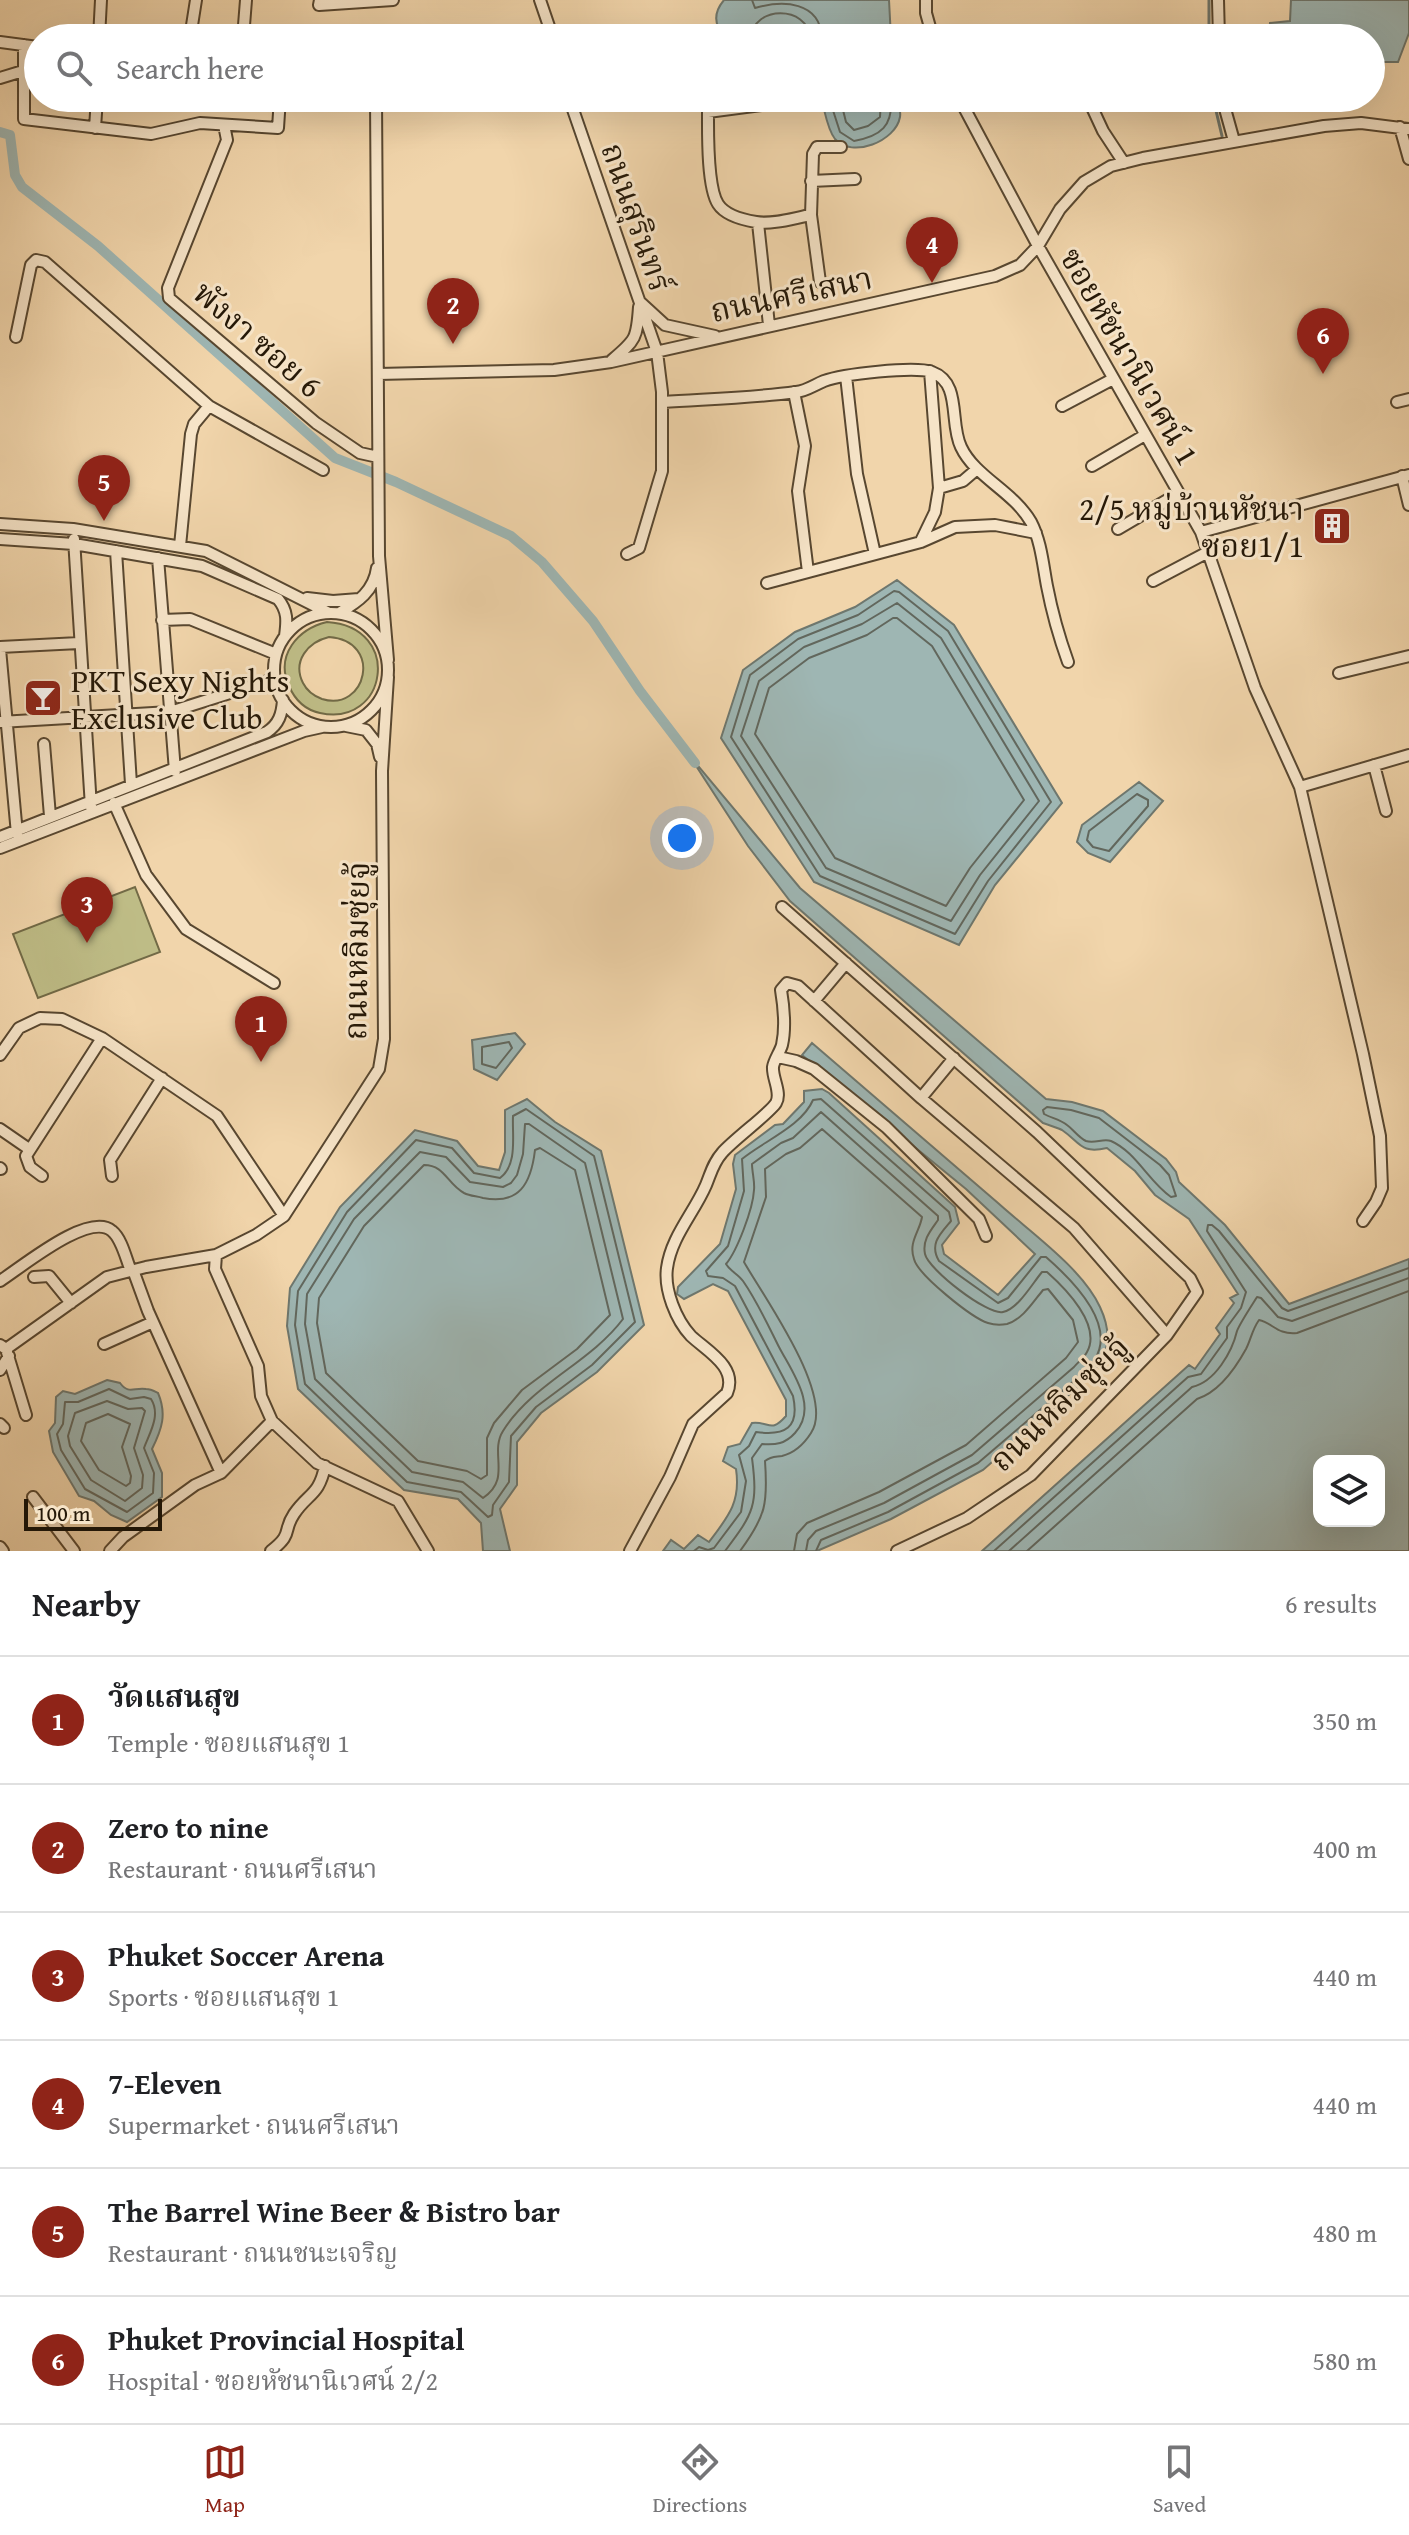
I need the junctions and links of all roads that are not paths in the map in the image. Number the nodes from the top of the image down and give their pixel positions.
1 (101, 0) edge
2 (196, 0) edge
3 (246, 0) edge
4 (320, 0) edge
5 (393, 0) edge
6 (540, 0) edge
7 (926, 0) edge
8 (1218, 0) edge
9 (373, 1) edge
10 (100, 24) edge
11 (192, 24) edge
12 (244, 24) edge
13 (548, 24) edge
14 (929, 24) edge
15 (1219, 24) edge
16 (0, 42) edge
17 (24, 45) joint
18 (23, 71) junction
19 (0, 78) edge
20 (96, 112) edge
21 (279, 112) edge
22 (376, 112) edge
23 (573, 112) edge
24 (708, 112) edge
25 (966, 112) edge
26 (1094, 112) edge
27 (1226, 112) edge
28 (224, 125) junction
29 (95, 128) junction
30 (1405, 128) edge
31 (1234, 141) junction
32 (841, 147) dead end
33 (1409, 159) edge
34 (1124, 163) junction
35 (855, 179) dead end
36 (811, 181) junction
37 (811, 215) junction
38 (758, 223) junction
39 (1038, 246) junction
40 (820, 282) dead end
41 (639, 302) junction
42 (769, 325) junction
43 (720, 336) junction
44 (16, 337) dead end
45 (657, 352) junction
46 (611, 362) junction
47 (930, 371) junction
48 (378, 374) junction
49 (846, 376) junction
50 (1113, 379) junction
51 (794, 392) junction
52 (1409, 399) edge
53 (663, 402) junction
54 (1397, 402) dead end
55 (209, 406) junction
56 (1062, 406) dead end
57 (1145, 435) junction
58 (378, 460) junction
59 (1092, 466) dead end
60 (977, 469) junction
61 (323, 470) dead end
62 (1406, 476) edge
63 (939, 488) junction
64 (1179, 493) junction
65 (1409, 505) edge
66 (0, 524) edge
67 (73, 529) junction
68 (1118, 529) dead end
69 (1201, 532) junction
70 (1036, 533) junction
71 (0, 539) edge
72 (921, 542) junction
73 (74, 544) junction
74 (180, 546) junction
75 (116, 551) junction
76 (1208, 552) junction
77 (627, 554) dead end
78 (875, 554) junction
79 (379, 556) junction
80 (158, 558) junction
81 (808, 572) junction
82 (1153, 581) dead end
83 (767, 583) dead end
84 (293, 595) junction
85 (361, 598) junction
86 (334, 613) junction
87 (162, 620) junction
88 (285, 636) junction
89 (79, 643) junction
90 (0, 648) edge
91 (276, 654) junction
92 (1409, 656) edge
93 (388, 660) junction
94 (1068, 662) dead end
95 (1339, 673) dead end
96 (388, 677) junction
97 (274, 679) junction
98 (283, 700) junction
99 (170, 712) junction
100 (126, 714) junction
101 (85, 716) junction
102 (3, 722) edge
103 (343, 726) junction
104 (324, 727) junction
105 (44, 744) dead end
106 (1409, 755) edge
107 (1374, 765) junction
108 (382, 771) junction
109 (175, 774) junction
110 (131, 784) junction
111 (1300, 787) junction
112 (114, 803) junction
113 (91, 806) junction
114 (1386, 811) dead end
115 (50, 816) junction
116 (17, 835) junction
117 (0, 837) edge
118 (0, 848) edge
119 (782, 907) dead end
120 (846, 963) junction
121 (274, 983) dead end
122 (814, 1001) junction
123 (102, 1038) junction
124 (0, 1055) edge
125 (778, 1057) junction
126 (954, 1058) junction
127 (162, 1078) junction
128 (921, 1098) junction
129 (0, 1129) edge
130 (29, 1149) junction
131 (42, 1176) dead end
132 (112, 1176) dead end
133 (284, 1216) junction
134 (1363, 1221) dead end
135 (986, 1236) dead end
136 (216, 1255) junction
137 (132, 1271) junction
138 (34, 1277) dead end
139 (0, 1281) edge
140 (71, 1303) junction
141 (153, 1322) junction
142 (1167, 1335) junction
143 (104, 1344) dead end
144 (5, 1350) edge
145 (0, 1370) edge
146 (26, 1415) dead end
147 (272, 1421) junction
148 (325, 1466) junction
149 (221, 1473) junction
150 (33, 1497) dead end
151 (74, 1551) edge
152 (110, 1551) edge
153 (271, 1551) edge
154 (428, 1551) edge
155 (630, 1551) edge
156 (897, 1551) edge

1 - 10 street
2 - 11 street
3 - 12 street
4 - 9 street
5 - 9 street
6 - 13 street
7 - 14 street
8 - 15 street
16 - 17 street
17 - 18 street
18 - 19 street
18 - 29 street
20 - 29 street
21 - 28 street
22 - 48 street
23 - 41 street, ถนนสุรินทร์
24 - 38 street
25 - 39 street
26 - 34 street
27 - 31 street
28 - 29 street
28 - 58 street, พังงา ซอย 6
30 - 31 street
30 - 33 street
31 - 34 street
32 - 36 street
34 - 39 street
35 - 36 street
36 - 37 street
37 - 38 street
37 - 40 street
38 - 42 street
39 - 42 street, ถนนศรีเสนา
39 - 50 street, ซอยหัชนานิเวศน์ 1
41 - 43 street
41 - 45 street, ถนนสุรินทร์
41 - 46 street
42 - 43 street, ถนนศรีเสนา
43 - 45 street, ถนนศรีเสนา
44 - 55 street
45 - 46 street, ถนนศรีเสนา
45 - 53 street, ถนนสุรินทร์
46 - 48 street, ถนนศรีเสนา
47 - 49 street
47 - 60 street
47 - 63 street
48 - 58 street
49 - 51 street
49 - 78 street
50 - 56 street
50 - 57 street, ซอยหัชนานิเวศน์ 1
51 - 53 street
51 - 81 street
52 - 54 street
53 - 77 street, ถนนสุรินทร์
55 - 61 street
55 - 74 street
57 - 59 street
57 - 64 street, ซอยหัชนานิเวศน์ 1
58 - 79 street
60 - 63 street
60 - 70 street
62 - 65 street
62 - 69 street
63 - 72 street
64 - 68 street
64 - 69 street, ซอยหัชนานิเวศน์ 1
66 - 67 street
67 - 73 street
67 - 74 street
69 - 76 street, ซอยหัชนานิเวศน์ 1
70 - 72 street
70 - 94 street
71 - 73 street
72 - 78 street
73 - 75 street
73 - 89 street
74 - 84 street
75 - 80 street
75 - 100 street
76 - 82 street
76 - 111 street, ซอยหัชนานิเวศน์ 1
78 - 81 street
79 - 85 street
79 - 93 street
80 - 87 street
80 - 88 street
81 - 83 street
84 - 85 street
84 - 86 street
85 - 86 street
86 - 88 street
86 - 93 street
87 - 91 street
87 - 99 street
88 - 91 street
89 - 90 street
89 - 101 street
90 - 102 street
91 - 97 street
92 - 95 street
93 - 96 street
96 - 103 street
96 - 108 street, ถนนหลิมซุ่ยจู้
97 - 98 street
97 - 99 street
98 - 104 street
98 - 109 street
99 - 100 street
99 - 109 street
100 - 101 street
100 - 110 street
101 - 102 street
101 - 113 street
102 - 116 street
103 - 104 street
103 - 108 street, ถนนหลิมซุ่ยจู้
104 - 109 street
105 - 115 street
106 - 107 street
107 - 111 street
107 - 114 street
108 - 133 street, ถนนหลิมซุ่ยจู้
109 - 110 street
109 - 112 street
110 - 113 street
111 - 134 street, ซอยหัชนานิเวศน์ 1
112 - 113 street
112 - 121 street
113 - 115 street
113 - 116 street
115 - 116 street
116 - 117 street
116 - 118 street
119 - 120 street
120 - 122 street
120 - 126 street
122 - 125 street
122 - 128 street
123 - 124 street
123 - 127 street
123 - 130 street
125 - 135 street
125 - 155 street
126 - 128 street
126 - 142 street, ถนนหลิมซุ่ยจู้
127 - 132 street
127 - 133 street
128 - 142 street
129 - 130 street
130 - 131 street
133 - 136 street, ถนนหลิมซุ่ยจู้
136 - 137 street, ถนนหลิมซุ่ยจู้
136 - 147 street
137 - 139 street
137 - 140 street, ถนนหลิมซุ่ยจู้
137 - 141 street
138 - 140 street
140 - 144 street, ถนนหลิมซุ่ยจู้
141 - 143 street
141 - 149 street
142 - 156 street, ถนนหลิมซุ่ยจู้
144 - 145 street
144 - 146 street
147 - 148 street
147 - 149 street
148 - 153 street
148 - 154 street
149 - 152 street
150 - 151 street

